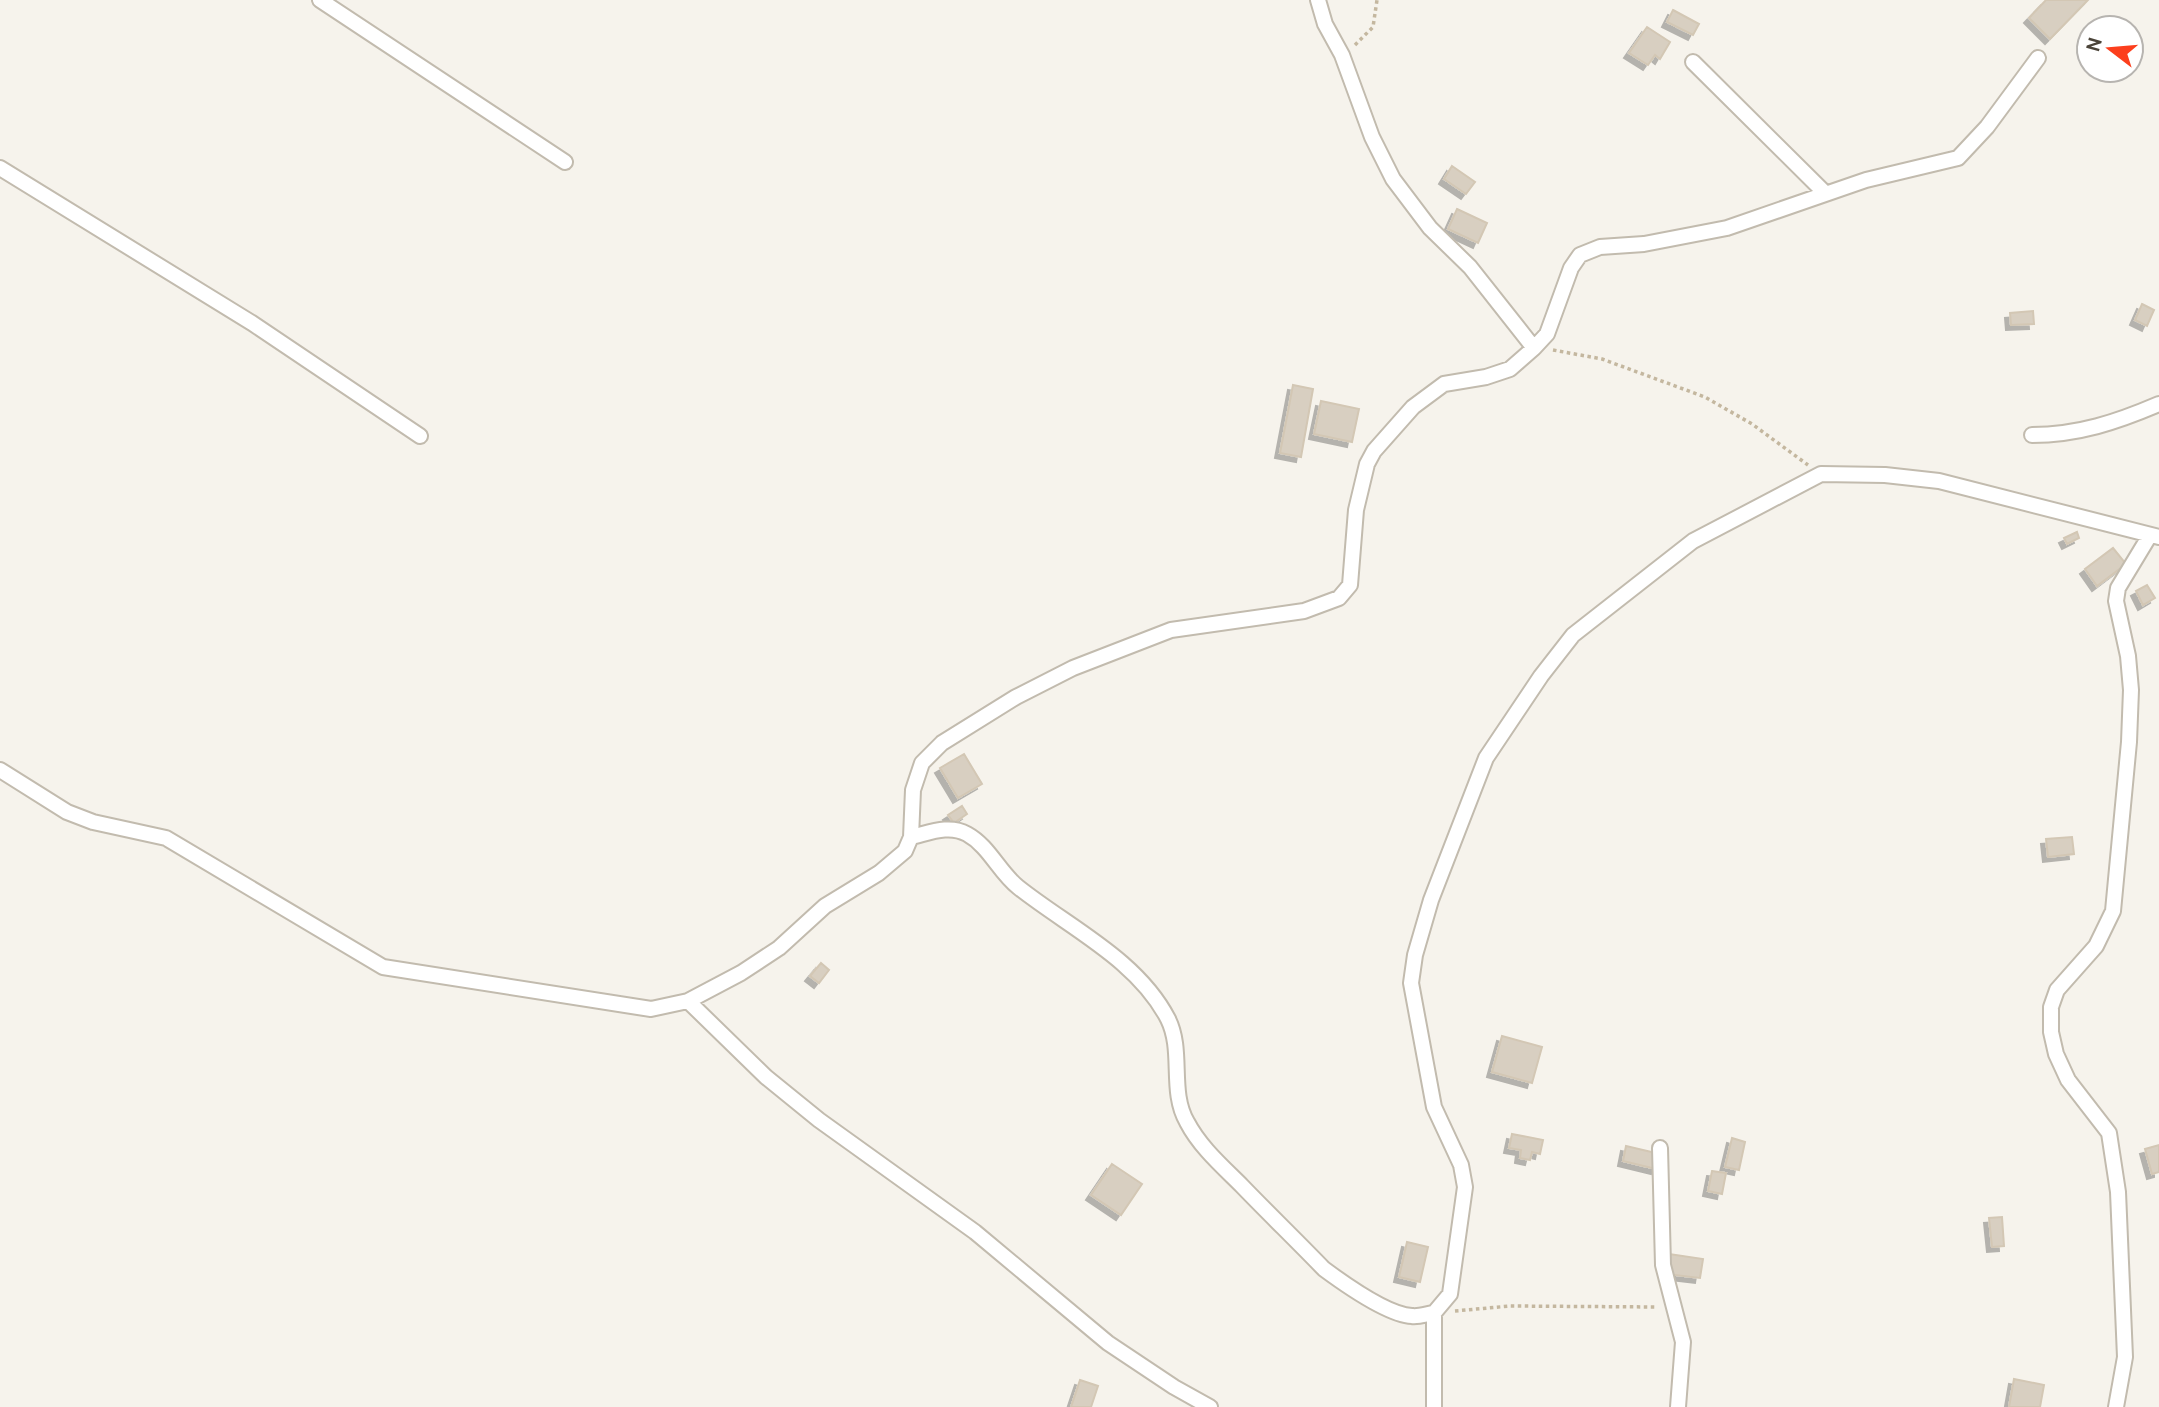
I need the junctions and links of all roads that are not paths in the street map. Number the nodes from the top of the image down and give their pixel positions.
1 (320, 0) edge
2 (1318, 0) edge
3 (2038, 58) dead end
4 (1693, 62) dead end
5 (565, 162) dead end
6 (0, 168) edge
7 (1825, 193) junction
8 (1534, 348) junction
9 (2159, 404) edge
10 (2032, 435) dead end
11 (419, 436) dead end
12 (2155, 536) edge
13 (0, 770) edge
14 (911, 837) junction
15 (688, 1001) junction
16 (1660, 1148) dead end
17 (1434, 1313) junction
18 (1210, 1407) edge
19 (1434, 1407) edge
20 (1678, 1407) edge
21 (2116, 1407) edge

1 - 5 street
2 - 8 street
3 - 7 street
4 - 7 street
6 - 11 street
7 - 8 street
8 - 14 street
9 - 10 street
12 - 17 street
12 - 21 street
13 - 15 street
14 - 15 street
14 - 17 street
15 - 18 street
16 - 20 street
17 - 19 street

